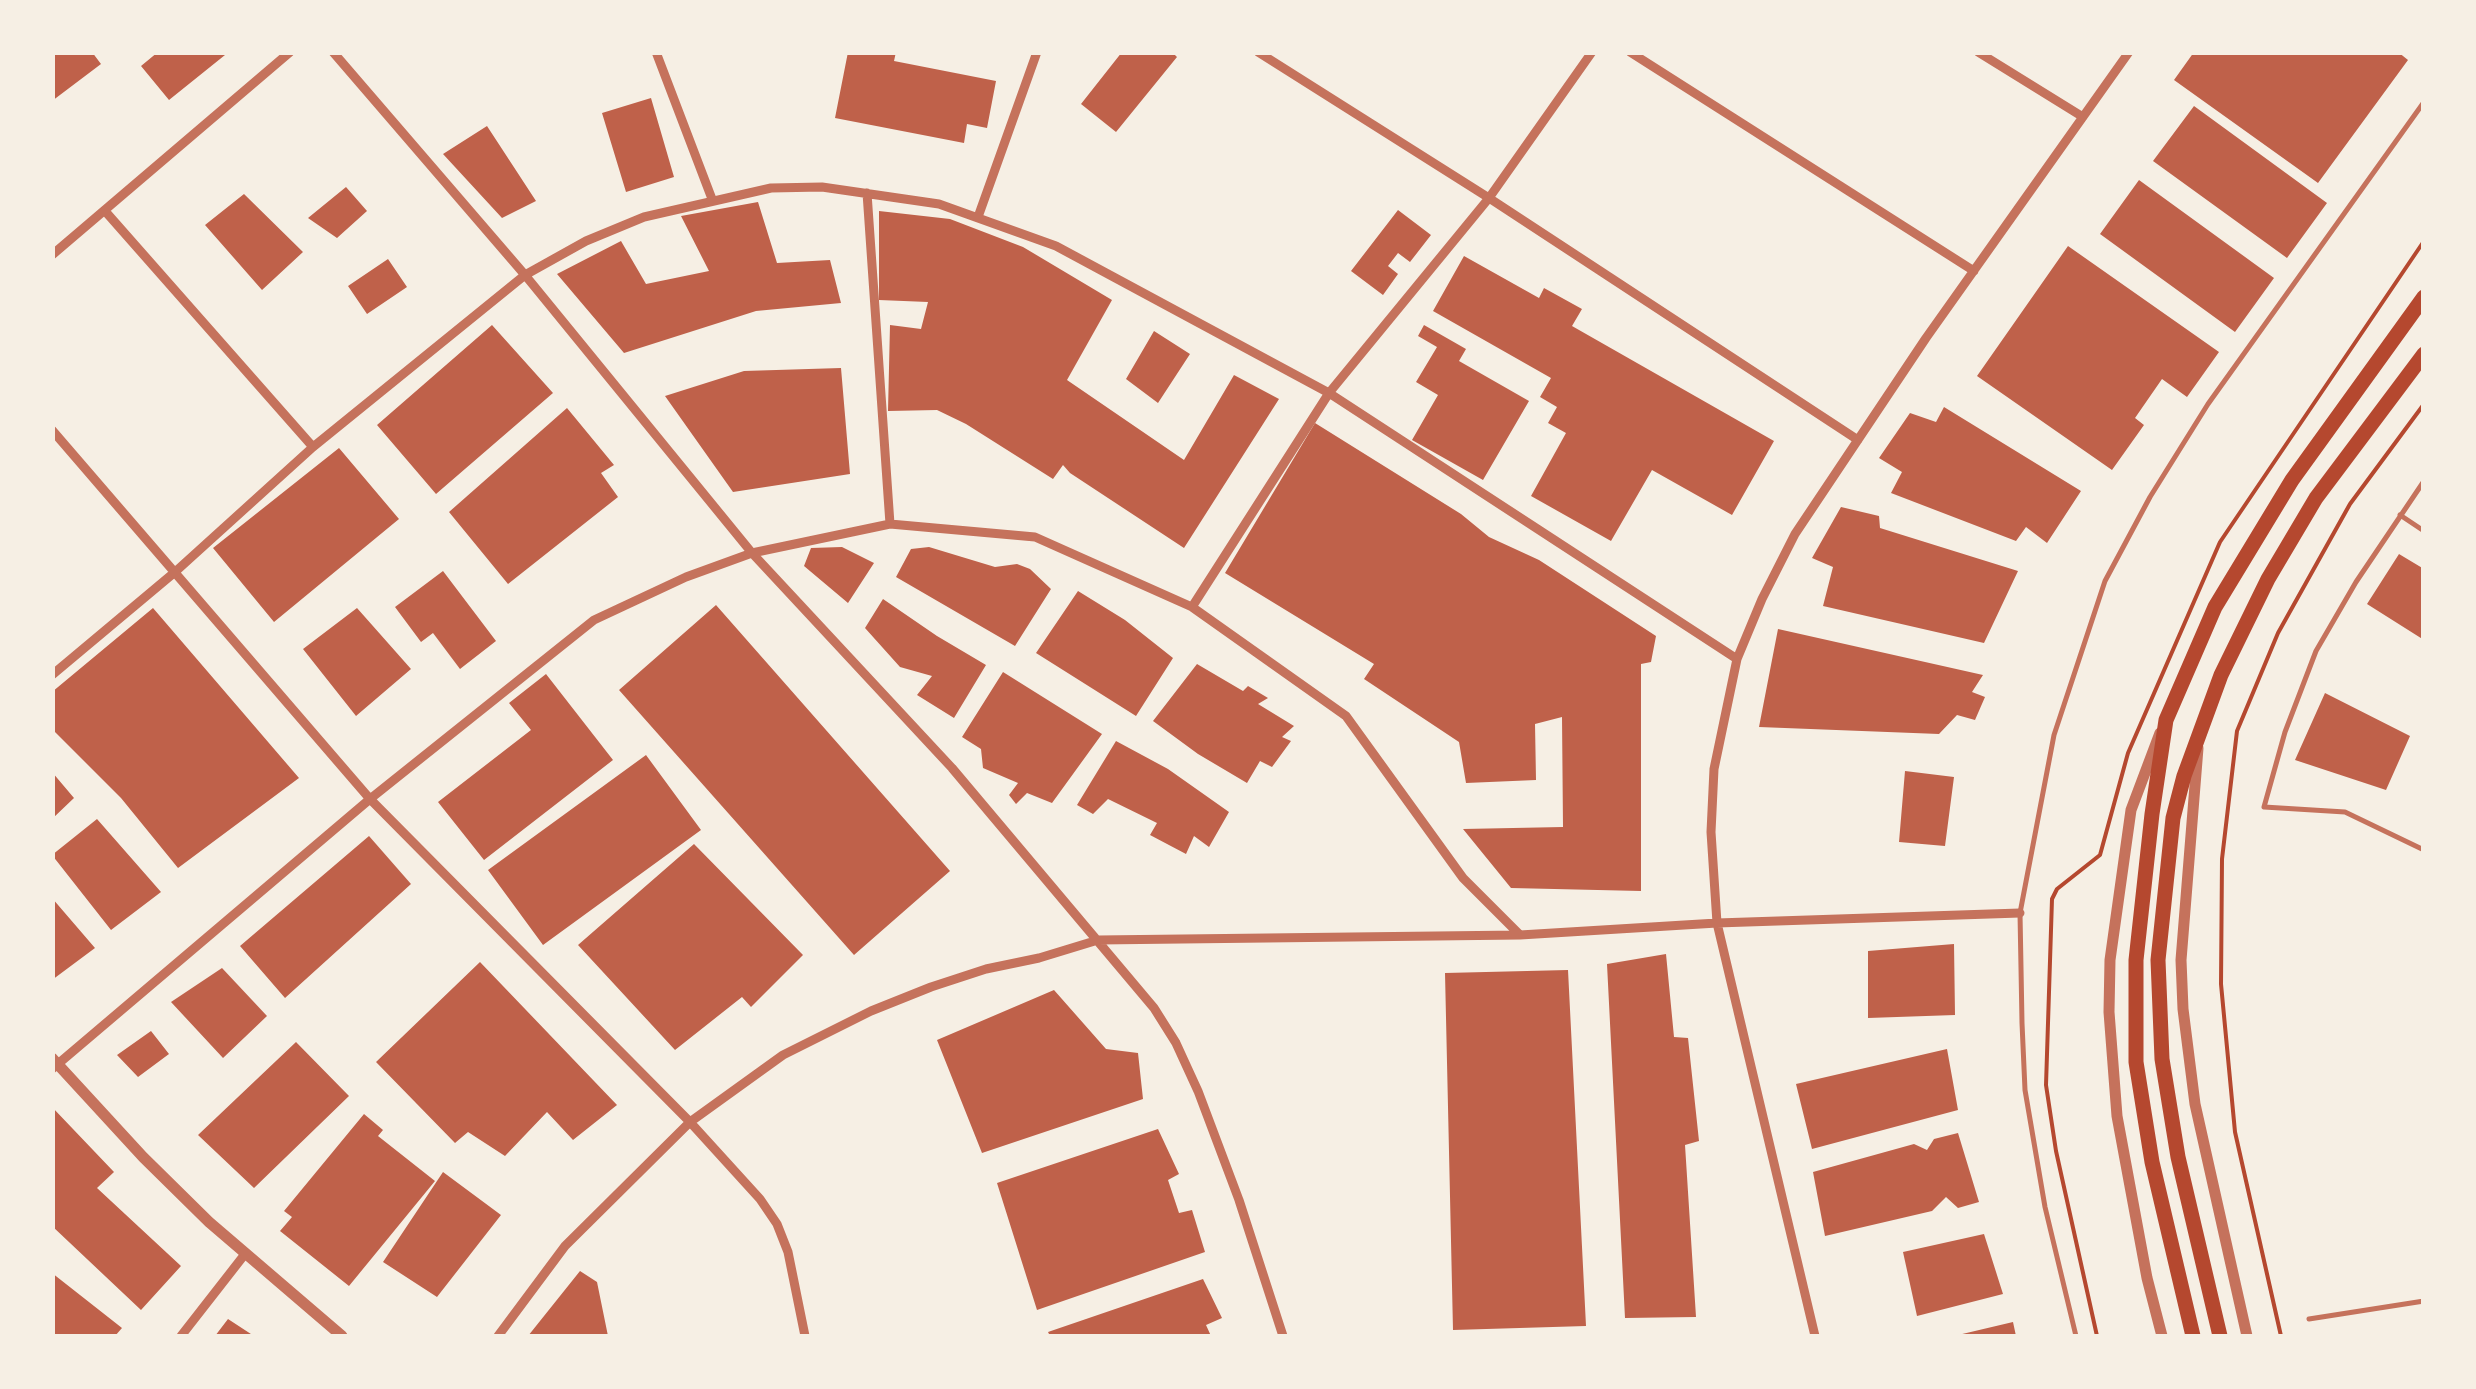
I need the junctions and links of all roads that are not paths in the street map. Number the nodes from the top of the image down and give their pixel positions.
1 (290, 52) edge
2 (332, 52) edge
3 (656, 52) edge
4 (1037, 52) edge
5 (1258, 52) edge
6 (1592, 52) edge
7 (1630, 52) edge
8 (1978, 52) edge
9 (2129, 52) edge
10 (2424, 102) edge
11 (2083, 117) junction
12 (868, 193) junction
13 (1489, 198) junction
14 (712, 199) junction
15 (105, 211) junction
16 (978, 217) junction
17 (52, 255) edge
18 (1974, 271) junction
19 (526, 274) junction
20 (2424, 297) edge
21 (2424, 354) edge
22 (1329, 393) junction
23 (52, 430) edge
24 (1858, 440) junction
25 (314, 446) junction
26 (2424, 481) edge
27 (2400, 515) junction
28 (890, 524) junction
29 (2424, 531) edge
30 (752, 553) junction
31 (175, 572) junction
32 (1192, 608) junction
33 (1737, 659) junction
34 (52, 675) edge
35 (2166, 720) junction
36 (2200, 728) junction
37 (370, 799) junction
38 (2424, 850) edge
39 (2020, 913) junction
40 (1717, 923) junction
41 (1520, 935) junction
42 (1098, 940) junction
43 (54, 1064) edge
44 (690, 1122) junction
45 (245, 1254) junction
46 (2424, 1301) edge
47 (2309, 1319) dead end
48 (181, 1336) edge
49 (342, 1336) edge
50 (498, 1336) edge
51 (805, 1336) edge
52 (1283, 1336) edge
53 (1815, 1336) edge
54 (2076, 1336) edge
55 (2162, 1336) edge
56 (2193, 1336) edge
57 (2220, 1336) edge
58 (2247, 1336) edge

1 - 15 street
2 - 19 street
3 - 14 street
4 - 16 street
5 - 13 street
6 - 13 street
7 - 18 street
8 - 11 street
9 - 11 street
10 - 39 lane
11 - 18 street
12 - 14 street
12 - 16 street
12 - 28 street
13 - 22 street
13 - 24 street
14 - 19 street
15 - 17 street
15 - 25 street
16 - 22 street
18 - 24 street
19 - 25 street
19 - 30 street
20 - 35 highway
21 - 36 highway
22 - 32 street
22 - 33 street
23 - 31 street
24 - 33 street
25 - 31 street
26 - 27 lane
27 - 29 lane
27 - 38 lane
28 - 30 street
28 - 32 street
30 - 37 street
30 - 42 street
31 - 34 street
31 - 37 street
32 - 41 street
33 - 40 street
35 - 55 street
35 - 56 highway
36 - 57 highway
36 - 58 street
37 - 43 street
37 - 44 street
39 - 40 street
39 - 54 lane
40 - 41 street
40 - 53 street
41 - 42 street
42 - 44 street
42 - 52 street
43 - 45 street
44 - 50 street
44 - 51 street
45 - 48 street
45 - 49 street
46 - 47 lane

